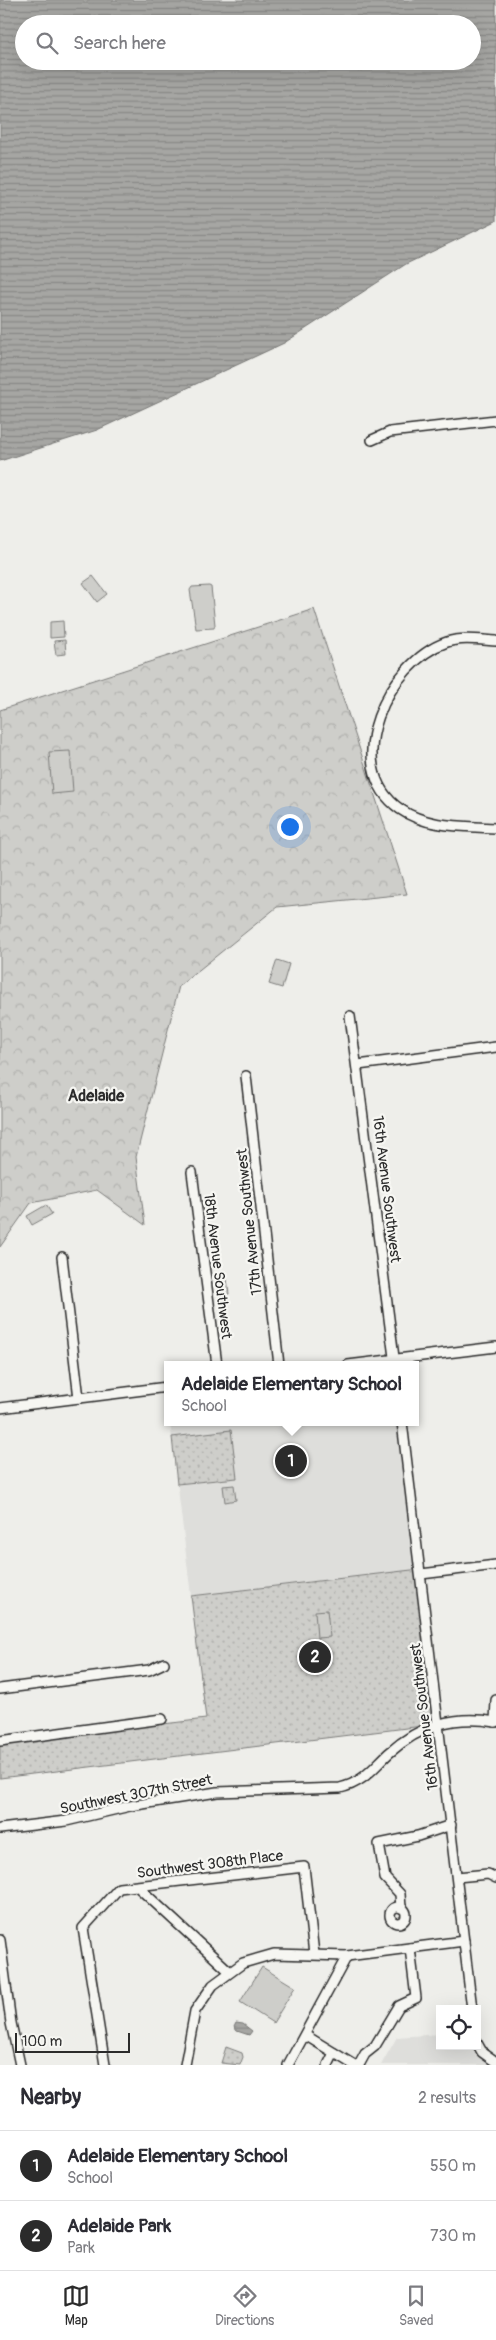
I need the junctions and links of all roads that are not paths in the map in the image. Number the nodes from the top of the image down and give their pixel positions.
1 (496, 420) edge
2 (372, 440) dead end
3 (496, 641) edge
4 (496, 828) edge
5 (350, 1016) dead end
6 (496, 1047) edge
7 (358, 1065) junction
8 (246, 1076) dead end
9 (192, 1172) dead end
10 (62, 1257) dead end
11 (496, 1346) edge
12 (216, 1361) edge
13 (279, 1361) edge
14 (395, 1361) edge
15 (401, 1361) edge
16 (164, 1387) edge
17 (80, 1398) junction
18 (0, 1408) edge
19 (402, 1426) edge
20 (496, 1565) edge
21 (421, 1574) junction
22 (164, 1663) dead end
23 (0, 1688) edge
24 (496, 1700) edge
25 (162, 1719) dead end
26 (496, 1722) edge
27 (439, 1724) junction
28 (0, 1741) edge
29 (450, 1825) junction
30 (0, 1829) edge
31 (457, 1878) junction
32 (496, 1878) edge
33 (138, 1887) junction
34 (401, 1908) dead end
35 (0, 1940) edge
36 (464, 1940) junction
37 (410, 1948) junction
38 (314, 1954) junction
39 (347, 1956) junction
40 (230, 1972) junction
41 (472, 2005) edge
42 (305, 2034) junction
43 (481, 2050) edge
44 (334, 2054) junction
45 (496, 2062) edge
46 (20, 2065) edge
47 (105, 2065) edge
48 (185, 2065) edge
49 (288, 2065) edge
50 (328, 2065) edge
51 (354, 2065) edge
52 (359, 2065) edge

1 - 2 street
3 - 4 street
5 - 7 street, 16th Avenue Southwest
6 - 7 street
7 - 14 street, 16th Avenue Southwest
8 - 13 street, 17th Avenue Southwest
9 - 12 street, 18th Avenue Southwest
10 - 17 street
11 - 15 street
16 - 17 street
17 - 18 street
19 - 21 street, 16th Avenue Southwest
20 - 21 street
21 - 27 street, 16th Avenue Southwest
22 - 23 street
24 - 26 street
25 - 28 street
26 - 27 street, Southwest 307th Street
27 - 29 street, 16th Avenue Southwest
27 - 30 street, Southwest 307th Street
29 - 31 street, 16th Avenue Southwest
29 - 34 street
31 - 32 street
31 - 36 street, 16th Avenue Southwest
33 - 38 street, Southwest 308th Place
33 - 40 street
33 - 47 street, Southwest 308th Place
35 - 46 street
36 - 37 street
36 - 41 street, 16th Avenue Southwest
37 - 39 street
37 - 52 street
38 - 39 street
38 - 40 street
39 - 42 street
40 - 48 street
42 - 44 street
42 - 49 street
43 - 45 street
44 - 50 street
44 - 51 street

